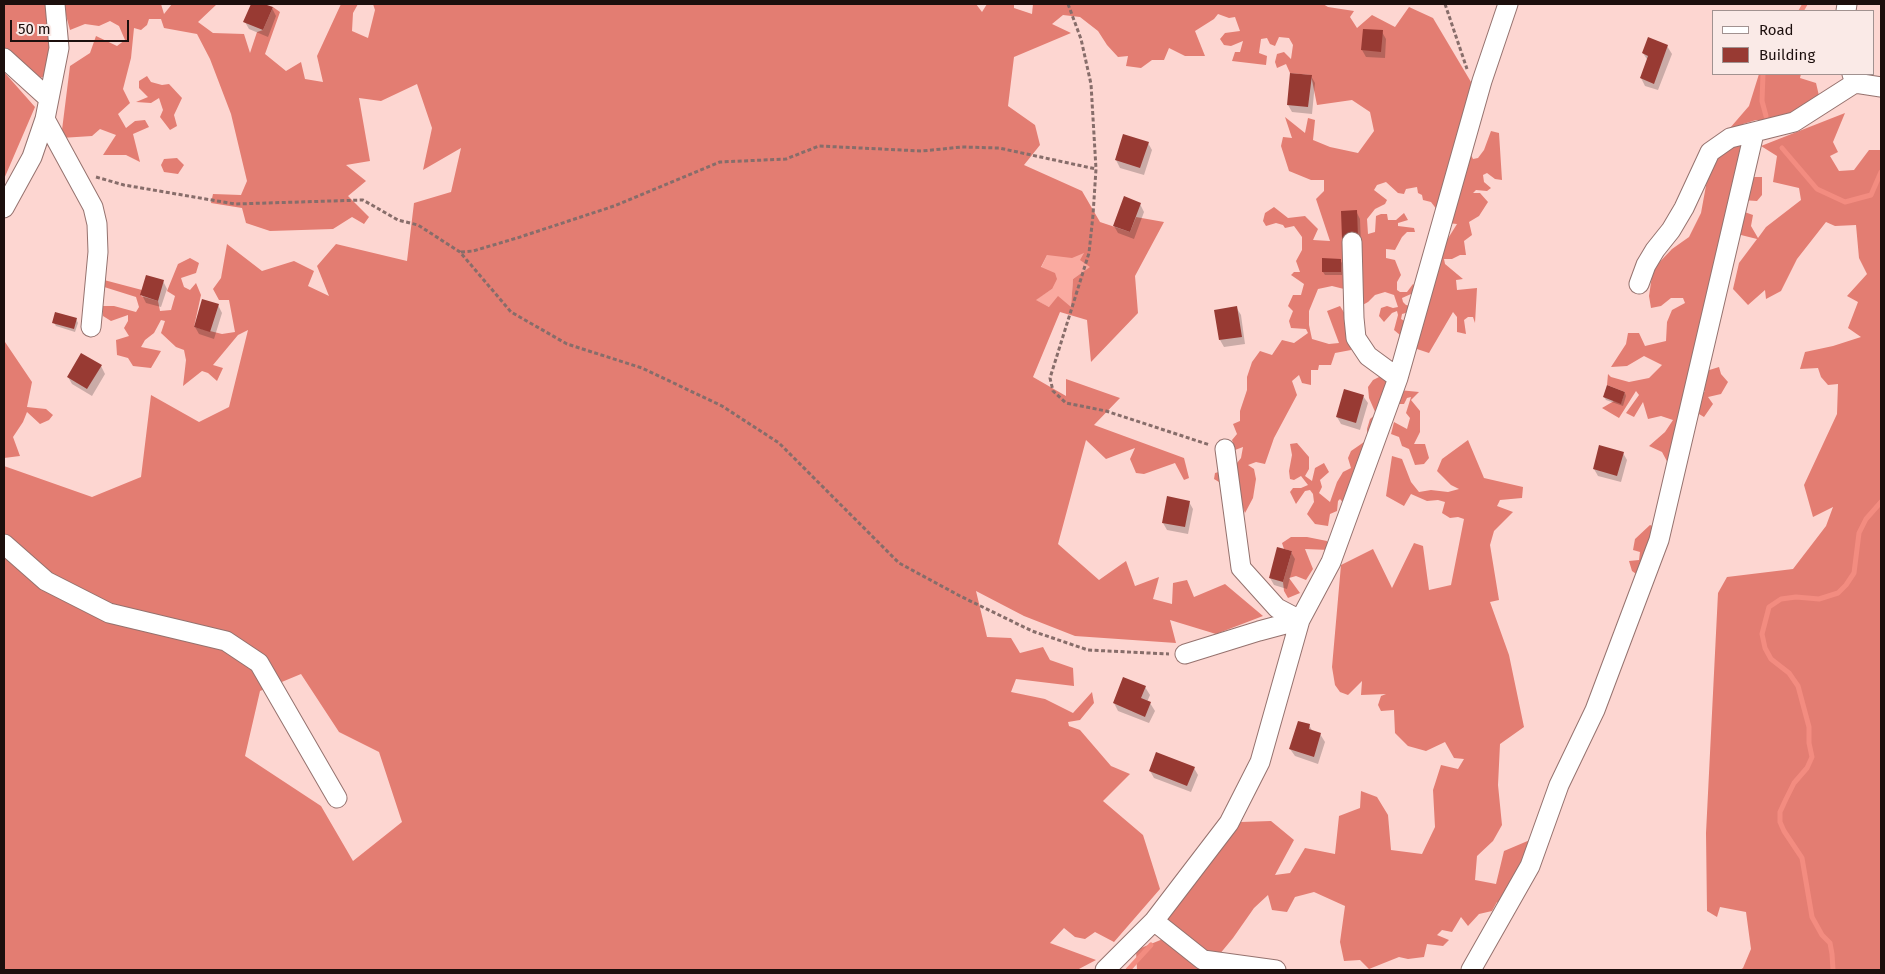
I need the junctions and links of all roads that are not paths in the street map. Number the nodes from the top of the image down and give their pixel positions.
1 (55, 4) edge
2 (1508, 4) edge
3 (4, 58) edge
4 (1854, 78) edge
5 (1881, 86) edge
6 (48, 98) junction
7 (45, 119) junction
8 (1754, 133) junction
9 (4, 208) edge
10 (1352, 242) dead end
11 (1639, 284) dead end
12 (91, 327) dead end
13 (1398, 378) junction
14 (1224, 450) road end
15 (4, 544) edge
16 (1300, 620) junction
17 (1185, 654) road end
18 (337, 798) dead end
19 (1154, 921) junction
20 (1105, 970) edge
21 (1272, 970) edge
22 (1276, 970) edge
23 (1471, 970) edge

1 - 6 street
2 - 13 street
3 - 6 street
4 - 5 street
4 - 8 street
6 - 7 street
7 - 9 street
7 - 12 street
8 - 11 street
8 - 23 street
10 - 13 street
13 - 16 street
14 - 16 street
15 - 18 street
16 - 17 street
16 - 19 street
19 - 20 street
19 - 21 street
21 - 22 street

